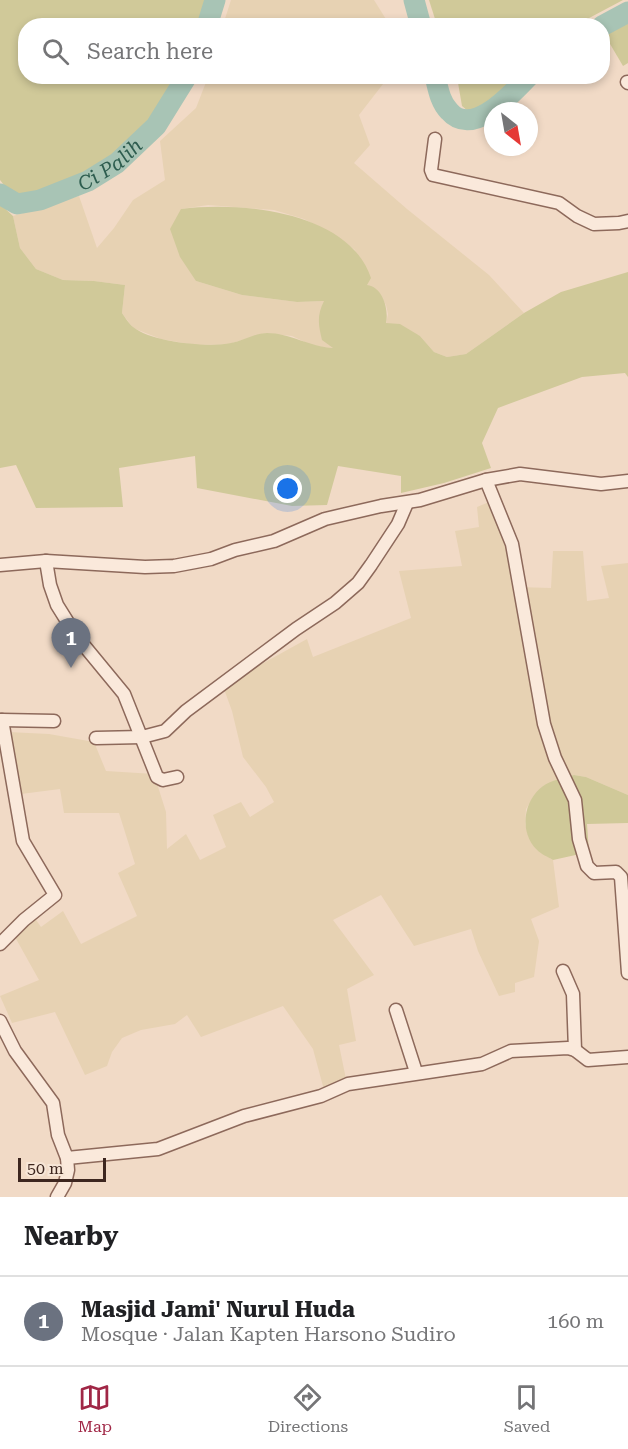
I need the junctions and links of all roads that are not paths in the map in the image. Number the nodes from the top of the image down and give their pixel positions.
1 (435, 139) dead end
2 (628, 221) edge
3 (486, 480) junction
4 (628, 481) edge
5 (407, 503) junction
6 (46, 561) junction
7 (0, 565) edge
8 (1, 720) edge
9 (54, 721) dead end
10 (142, 737) junction
11 (96, 738) dead end
12 (177, 777) dead end
13 (0, 944) edge
14 (628, 969) edge
15 (563, 971) dead end
16 (396, 1010) dead end
17 (0, 1021) edge
18 (574, 1050) junction
19 (628, 1057) edge
20 (416, 1072) junction
21 (67, 1158) junction
22 (57, 1197) edge

1 - 2 street
3 - 4 street
3 - 5 street
3 - 14 street
5 - 6 street
5 - 10 street
6 - 7 street
6 - 10 street
8 - 9 street
8 - 13 street
10 - 11 street
10 - 12 street
15 - 18 street
16 - 20 street
17 - 21 street
18 - 19 street
18 - 20 street
20 - 21 street
21 - 22 street

